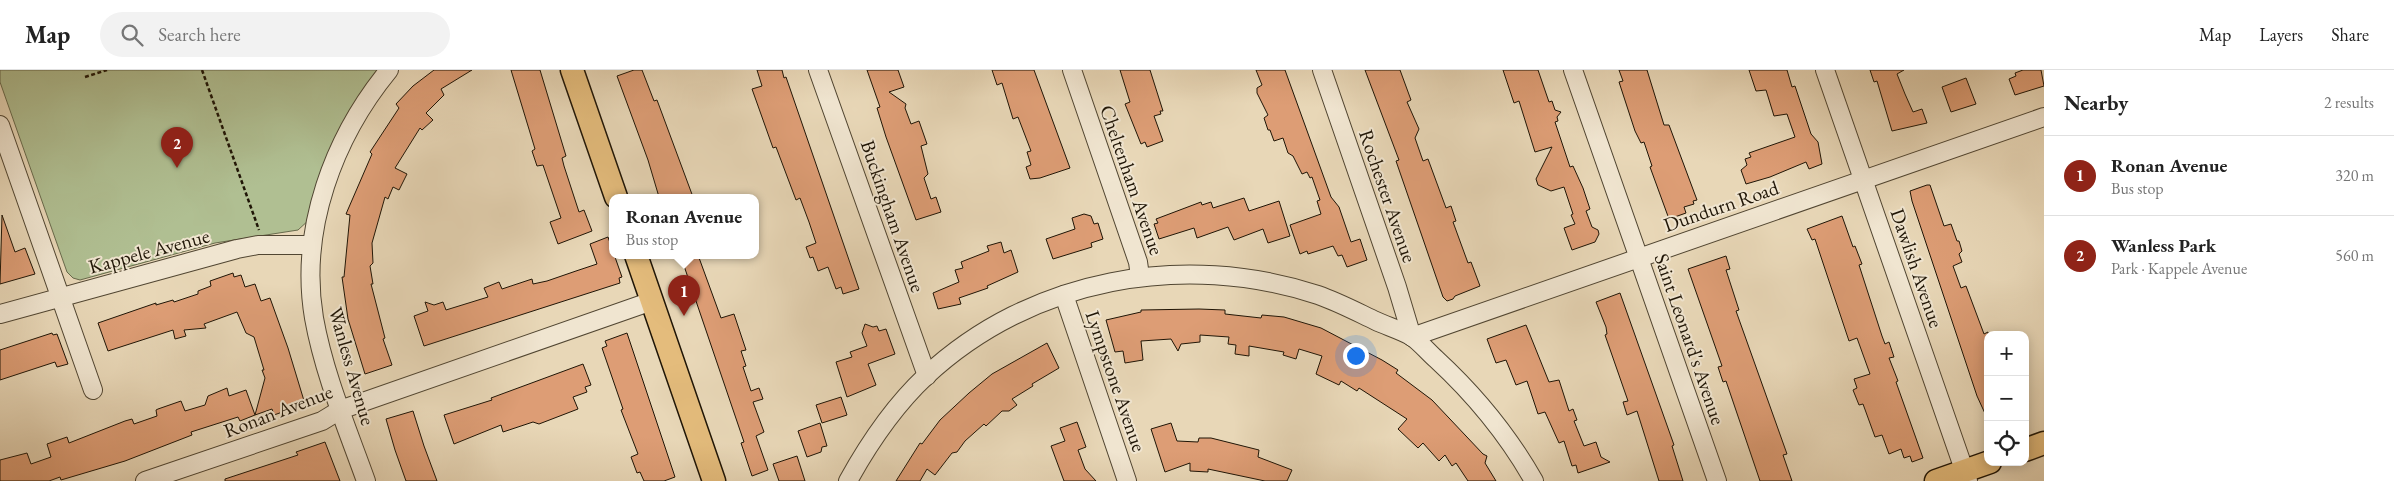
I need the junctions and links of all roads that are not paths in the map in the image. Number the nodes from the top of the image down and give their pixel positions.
1 (389, 70) edge
2 (572, 70) edge
3 (818, 70) edge
4 (1072, 70) edge
5 (1322, 70) edge
6 (1574, 70) edge
7 (1825, 70) edge
8 (2044, 117) edge
9 (0, 125) edge
10 (1863, 179) junction
11 (615, 194) edge
12 (312, 245) junction
13 (1638, 257) junction
14 (637, 259) edge
15 (1140, 276) junction
16 (1064, 295) junction
17 (62, 297) junction
18 (652, 301) junction
19 (0, 314) edge
20 (1412, 337) junction
21 (926, 376) junction
22 (93, 390) dead end
23 (340, 410) junction
24 (2044, 444) edge
25 (2029, 449) edge
26 (1984, 466) edge
27 (1966, 476) edge
28 (145, 481) edge
29 (366, 481) edge
30 (714, 481) edge
31 (848, 481) edge
32 (1127, 481) edge
33 (1534, 481) edge
34 (1717, 481) edge
35 (1936, 481) edge

1 - 12 street, Wanless Avenue
2 - 11 main road
3 - 21 street, Buckingham Avenue
4 - 15 street, Cheltenham Avenue
5 - 20 street, Rochester Avenue
6 - 13 street, Saint Leonard's Avenue
7 - 10 street, Dawlish Avenue
8 - 10 street, Dundurn Road
9 - 17 street
10 - 13 street, Dundurn Road
10 - 27 street, Dawlish Avenue
12 - 17 street, Kappele Avenue
12 - 23 street, Wanless Avenue
13 - 20 street, Dundurn Road
13 - 34 street, Saint Leonard's Avenue
14 - 18 main road
15 - 16 street
15 - 20 street
16 - 21 street
16 - 32 street, Lympstone Avenue
17 - 19 street, Kappele Avenue
17 - 22 street
18 - 23 street, Ronan Avenue
18 - 30 main road
20 - 33 street
21 - 31 street
23 - 28 street, Ronan Avenue
23 - 29 street, Wanless Avenue
24 - 25 main road
26 - 27 main road
27 - 35 main road

